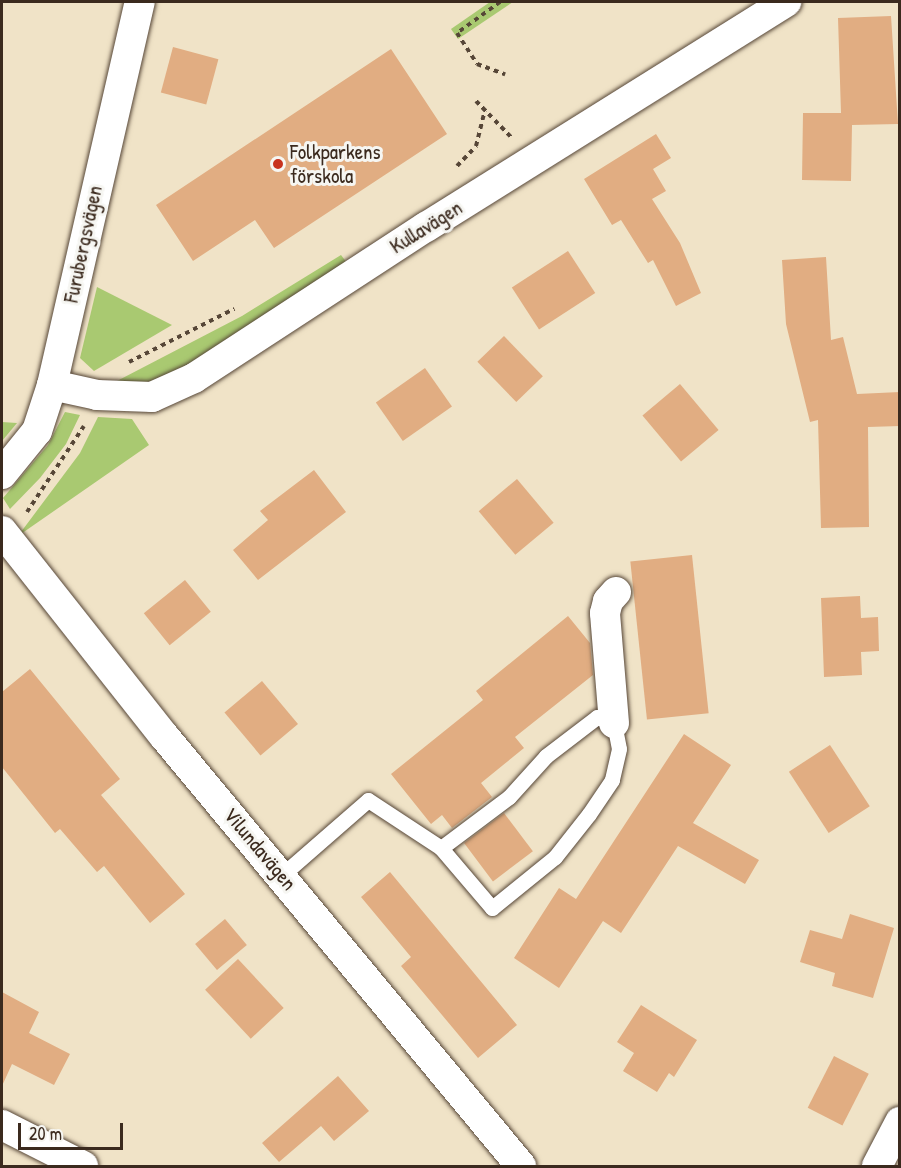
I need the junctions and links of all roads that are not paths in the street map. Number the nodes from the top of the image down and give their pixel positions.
1 (140, 2) edge
2 (786, 2) edge
3 (52, 385) junction
4 (2, 474) edge
5 (2, 531) edge
6 (616, 592) dead end
7 (614, 723) junction
8 (441, 848) junction
9 (282, 875) junction
10 (900, 1122) edge
11 (2, 1125) edge
12 (83, 1167) edge
13 (521, 1167) edge
14 (877, 1167) edge

1 - 3 street, Furubergsvägen
2 - 3 street, Kullavägen
3 - 4 street, Furubergsvägen
5 - 9 street, Vilundavägen
6 - 7 street
7 - 8 lane
7 - 8 lane
8 - 9 lane
9 - 13 street, Vilundavägen
10 - 14 street
11 - 12 street

